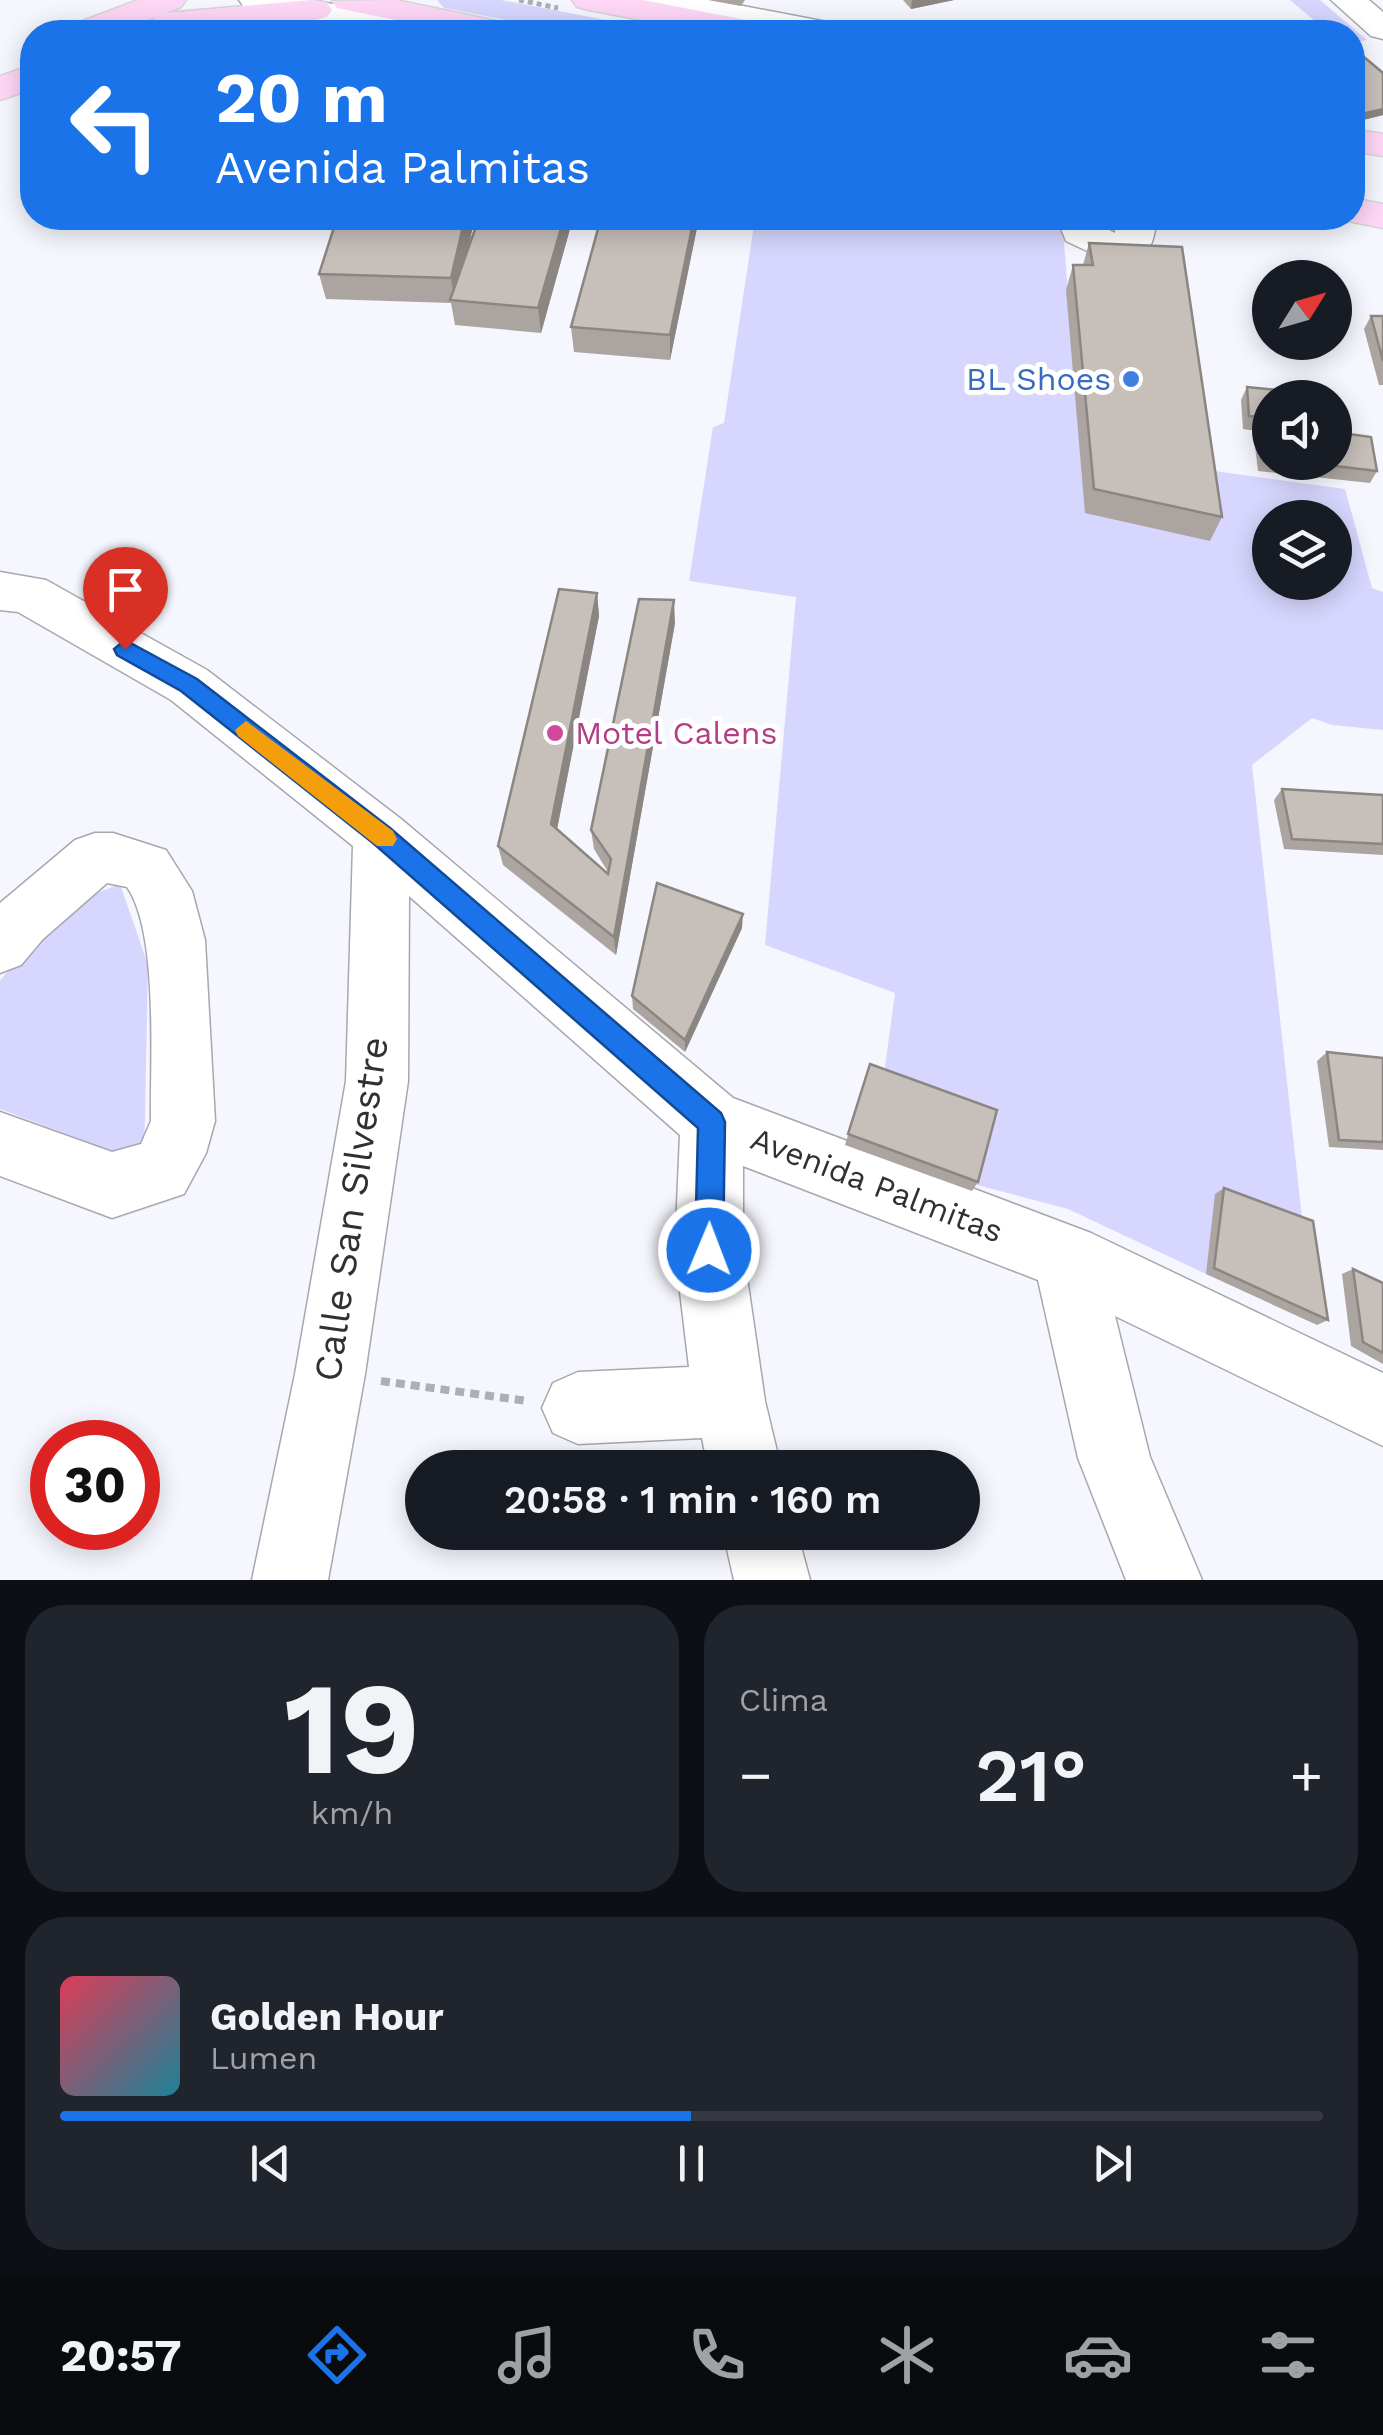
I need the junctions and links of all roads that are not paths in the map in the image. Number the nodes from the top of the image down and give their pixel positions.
1 (228, 0) edge
2 (256, 0) edge
3 (589, 0) edge
4 (657, 0) edge
5 (1348, 0) edge
6 (350, 1) edge
7 (312, 5) edge
8 (160, 18) edge
9 (376, 20) edge
10 (444, 20) edge
11 (693, 20) edge
12 (763, 20) edge
13 (1383, 29) edge
14 (1080, 230) edge
15 (1135, 230) edge
16 (9, 602) edge
17 (382, 836) junction
18 (7, 925) edge
19 (712, 1122) junction
20 (0, 1144) edge
21 (1067, 1257) junction
22 (729, 1401) junction
23 (578, 1408) road end
24 (1383, 1410) edge
25 (741, 1450) edge
26 (764, 1550) edge
27 (290, 1580) edge
28 (772, 1580) edge
29 (1164, 1580) edge

1 - 8 main road
2 - 7 street
3 - 11 main road
4 - 12 street
5 - 13 street
6 - 10 main road
7 - 8 main road
7 - 9 street
14 - 15 street
16 - 17 street, Avenida Palmitas
17 - 19 street, Avenida Palmitas
17 - 27 street, Calle San Silvestre
18 - 20 street
19 - 21 street, Avenida Palmitas
19 - 22 street
21 - 24 street, Avenida Palmitas
21 - 29 street
22 - 23 street
22 - 25 street
26 - 28 street

